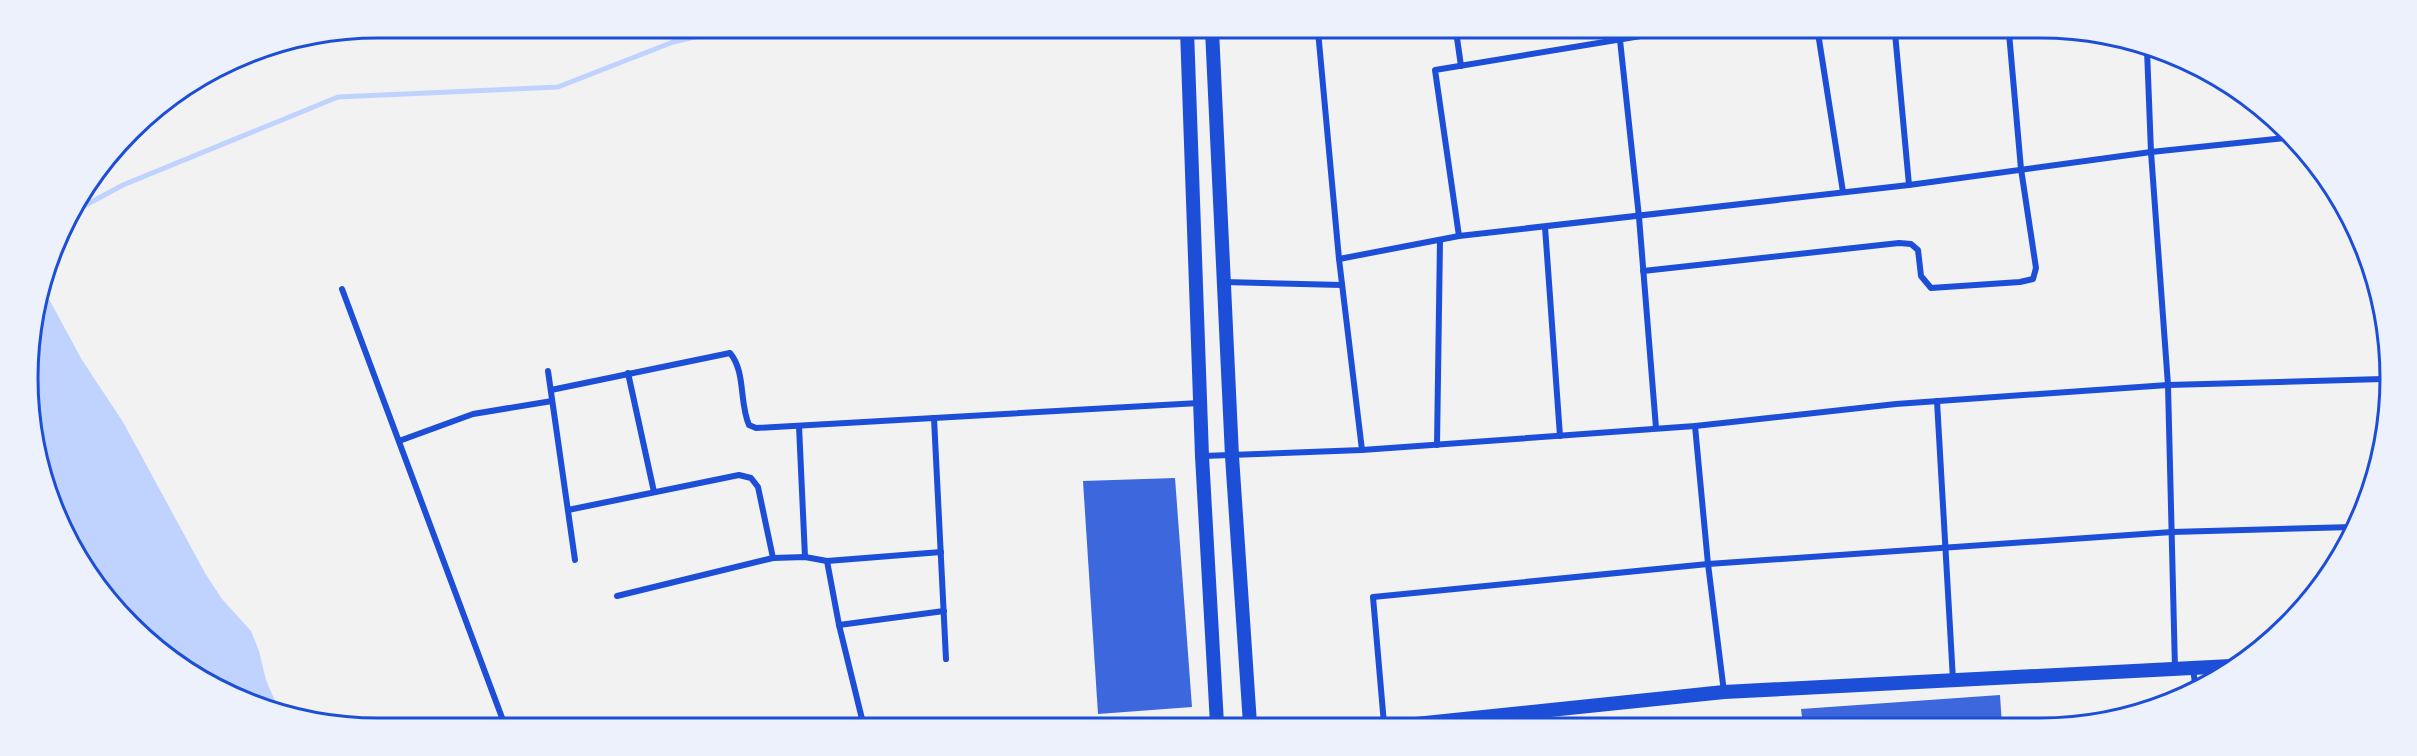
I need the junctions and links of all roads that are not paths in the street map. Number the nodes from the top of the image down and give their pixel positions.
1 (1187, 38) edge
2 (1212, 38) edge
3 (1319, 38) edge
4 (1457, 38) edge
5 (1631, 38) edge
6 (1819, 38) edge
7 (1895, 38) edge
8 (2009, 38) edge
9 (1620, 40) junction
10 (2147, 56) edge
11 (1461, 66) junction
12 (2281, 138) edge
13 (2151, 152) junction
14 (2021, 169) junction
15 (1909, 185) junction
16 (1843, 192) junction
17 (1639, 217) junction
18 (1545, 227) junction
19 (1459, 236) junction
20 (1440, 240) junction
21 (1339, 259) junction
22 (1643, 271) junction
23 (1224, 282) junction
24 (1342, 285) junction
25 (342, 289) dead end
26 (548, 371) dead end
27 (628, 373) junction
28 (2380, 379) edge
29 (2168, 385) junction
30 (551, 390) junction
31 (552, 401) junction
32 (1937, 401) junction
33 (1200, 403) junction
34 (934, 418) junction
35 (799, 426) junction
36 (1695, 426) junction
37 (1656, 429) junction
38 (1560, 436) junction
39 (399, 441) junction
40 (1437, 445) junction
41 (1362, 450) junction
42 (1202, 456) junction
43 (1232, 456) junction
44 (654, 492) junction
45 (568, 510) junction
46 (2345, 527) edge
47 (2172, 532) junction
48 (1946, 548) junction
49 (941, 552) junction
50 (805, 557) junction
51 (773, 558) junction
52 (575, 560) dead end
53 (827, 561) junction
54 (1708, 564) junction
55 (617, 596) dead end
56 (944, 611) junction
57 (839, 625) junction
58 (946, 658) dead end
59 (2219, 667) edge
60 (2193, 668) junction
61 (2175, 669) junction
62 (1953, 680) junction
63 (2195, 681) edge
64 (1724, 692) junction
65 (502, 718) edge
66 (862, 718) edge
67 (1218, 718) edge
68 (1250, 718) edge
69 (1383, 718) edge
70 (1466, 718) edge

1 - 33 main road
2 - 23 main road
3 - 21 street
4 - 11 street
5 - 9 street
6 - 16 street
7 - 15 street
8 - 14 street
9 - 11 street
9 - 17 street
10 - 13 street
11 - 19 street
12 - 13 street
13 - 14 street
13 - 29 street
14 - 15 street
14 - 22 street
15 - 16 street
16 - 17 street
17 - 18 street
17 - 22 street
18 - 19 street
18 - 38 street
19 - 20 street
20 - 21 street
20 - 40 street
21 - 24 street
22 - 37 street
23 - 24 street
23 - 43 main road
24 - 41 street
25 - 39 street
26 - 30 street
27 - 30 street
27 - 35 street
27 - 44 street
28 - 29 street
29 - 32 street
29 - 47 street
30 - 31 street
31 - 39 street
31 - 45 street
32 - 36 street
32 - 48 street
33 - 34 street
33 - 42 main road
34 - 35 street
34 - 49 street
35 - 50 street
36 - 37 street
36 - 54 street
37 - 38 street
38 - 40 street
39 - 65 street
40 - 41 street
41 - 43 street
42 - 43 street
42 - 67 main road
43 - 68 main road
44 - 45 street
44 - 51 street
45 - 52 street
46 - 47 street
47 - 48 street
47 - 61 street
48 - 54 street
48 - 62 street
49 - 53 street
49 - 56 street
50 - 51 street
50 - 53 street
51 - 55 street
53 - 57 street
54 - 64 street
54 - 69 street
56 - 57 street
56 - 58 street
57 - 66 street
59 - 60 main road
60 - 61 main road
60 - 63 street
61 - 62 main road
62 - 64 main road
64 - 70 main road

